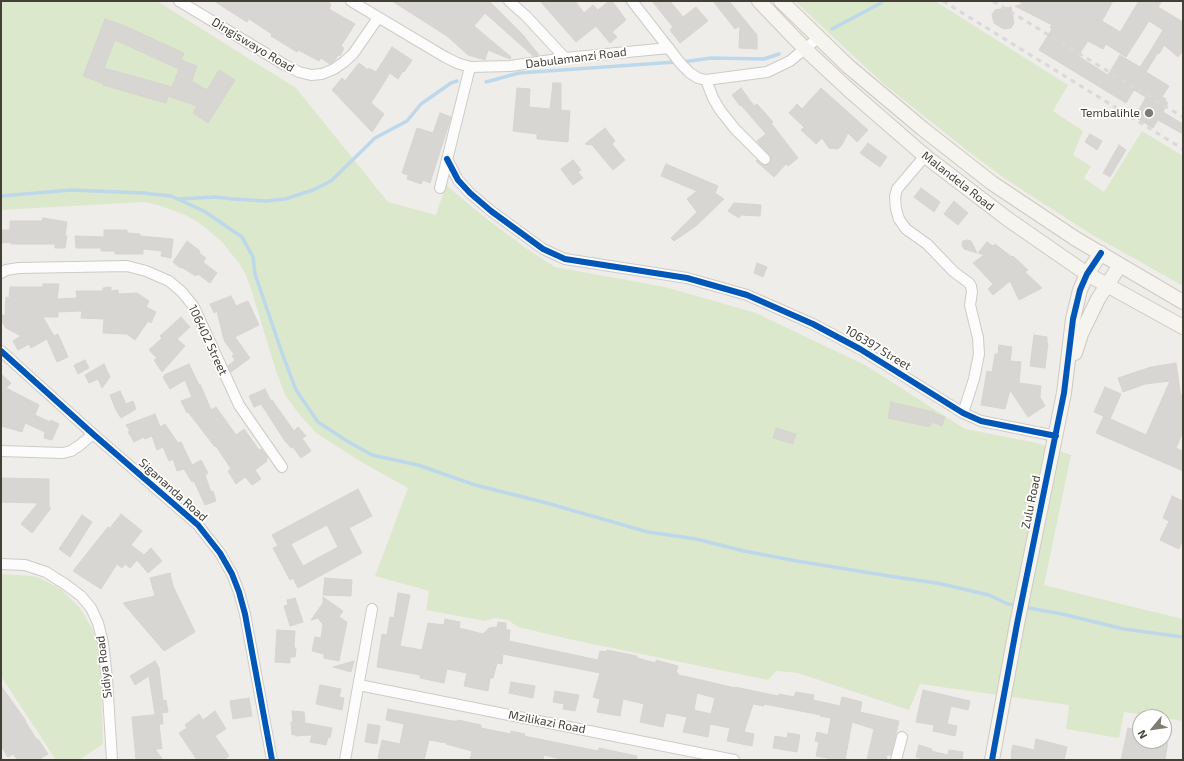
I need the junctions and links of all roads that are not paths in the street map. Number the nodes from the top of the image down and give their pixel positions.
1 (179, 1) edge
2 (351, 1) edge
3 (509, 1) edge
4 (632, 1) edge
5 (759, 1) edge
6 (781, 1) edge
7 (378, 18) junction
8 (818, 38) junction
9 (669, 48) junction
10 (805, 49) junction
11 (565, 58) junction
12 (470, 67) junction
13 (706, 80) junction
14 (925, 156) junction
15 (447, 159) junction
16 (765, 159) dead end
17 (440, 188) dead end
18 (1101, 253) junction
19 (1120, 265) junction
20 (1, 273) edge
21 (1087, 274) junction
22 (1106, 285) junction
23 (1183, 302) edge
24 (1183, 327) edge
25 (1, 351) edge
26 (1064, 393) junction
27 (963, 413) junction
28 (93, 434) junction
29 (1056, 436) junction
30 (1, 451) edge
31 (282, 467) dead end
32 (1, 564) edge
33 (372, 609) dead end
34 (359, 685) junction
35 (902, 737) dead end
36 (112, 760) edge
37 (272, 760) edge
38 (344, 760) edge
39 (734, 760) edge
40 (896, 760) edge
41 (992, 760) edge

1 - 7 street, Dingiswayo Road
2 - 7 street, Dabulamanzi Road
3 - 11 street
4 - 9 street
5 - 10 main road, Malandela Road
6 - 8 main road, Malandela Road
7 - 12 street, Dabulamanzi Road
8 - 10 street
8 - 18 main road, Malandela Road
9 - 11 street, Dabulamanzi Road
9 - 13 street
10 - 13 street
10 - 14 main road, Malandela Road
11 - 12 street, Dabulamanzi Road
12 - 15 street
13 - 16 street
14 - 21 main road, Malandela Road
14 - 27 street
15 - 17 street
15 - 27 street, 106397 Street
18 - 19 main road, Malandela Road
18 - 21 main road, Zulu Road
19 - 22 main road, Zulu Road
19 - 23 main road, Malandela Road
20 - 31 street, 106402 Street
21 - 22 main road, Malandela Road
21 - 26 main road, Zulu Road
22 - 24 main road, Malandela Road
22 - 26 main road, Zulu Road
25 - 28 street, Sigananda Road
26 - 29 main road, Zulu Road
27 - 29 street, 106397 Street
28 - 30 street
28 - 37 street, Sigananda Road
29 - 41 main road, Zulu Road
32 - 36 street, Sidiya Road
33 - 34 street
34 - 38 street
34 - 39 street, Mzilikazi Road
35 - 40 street

